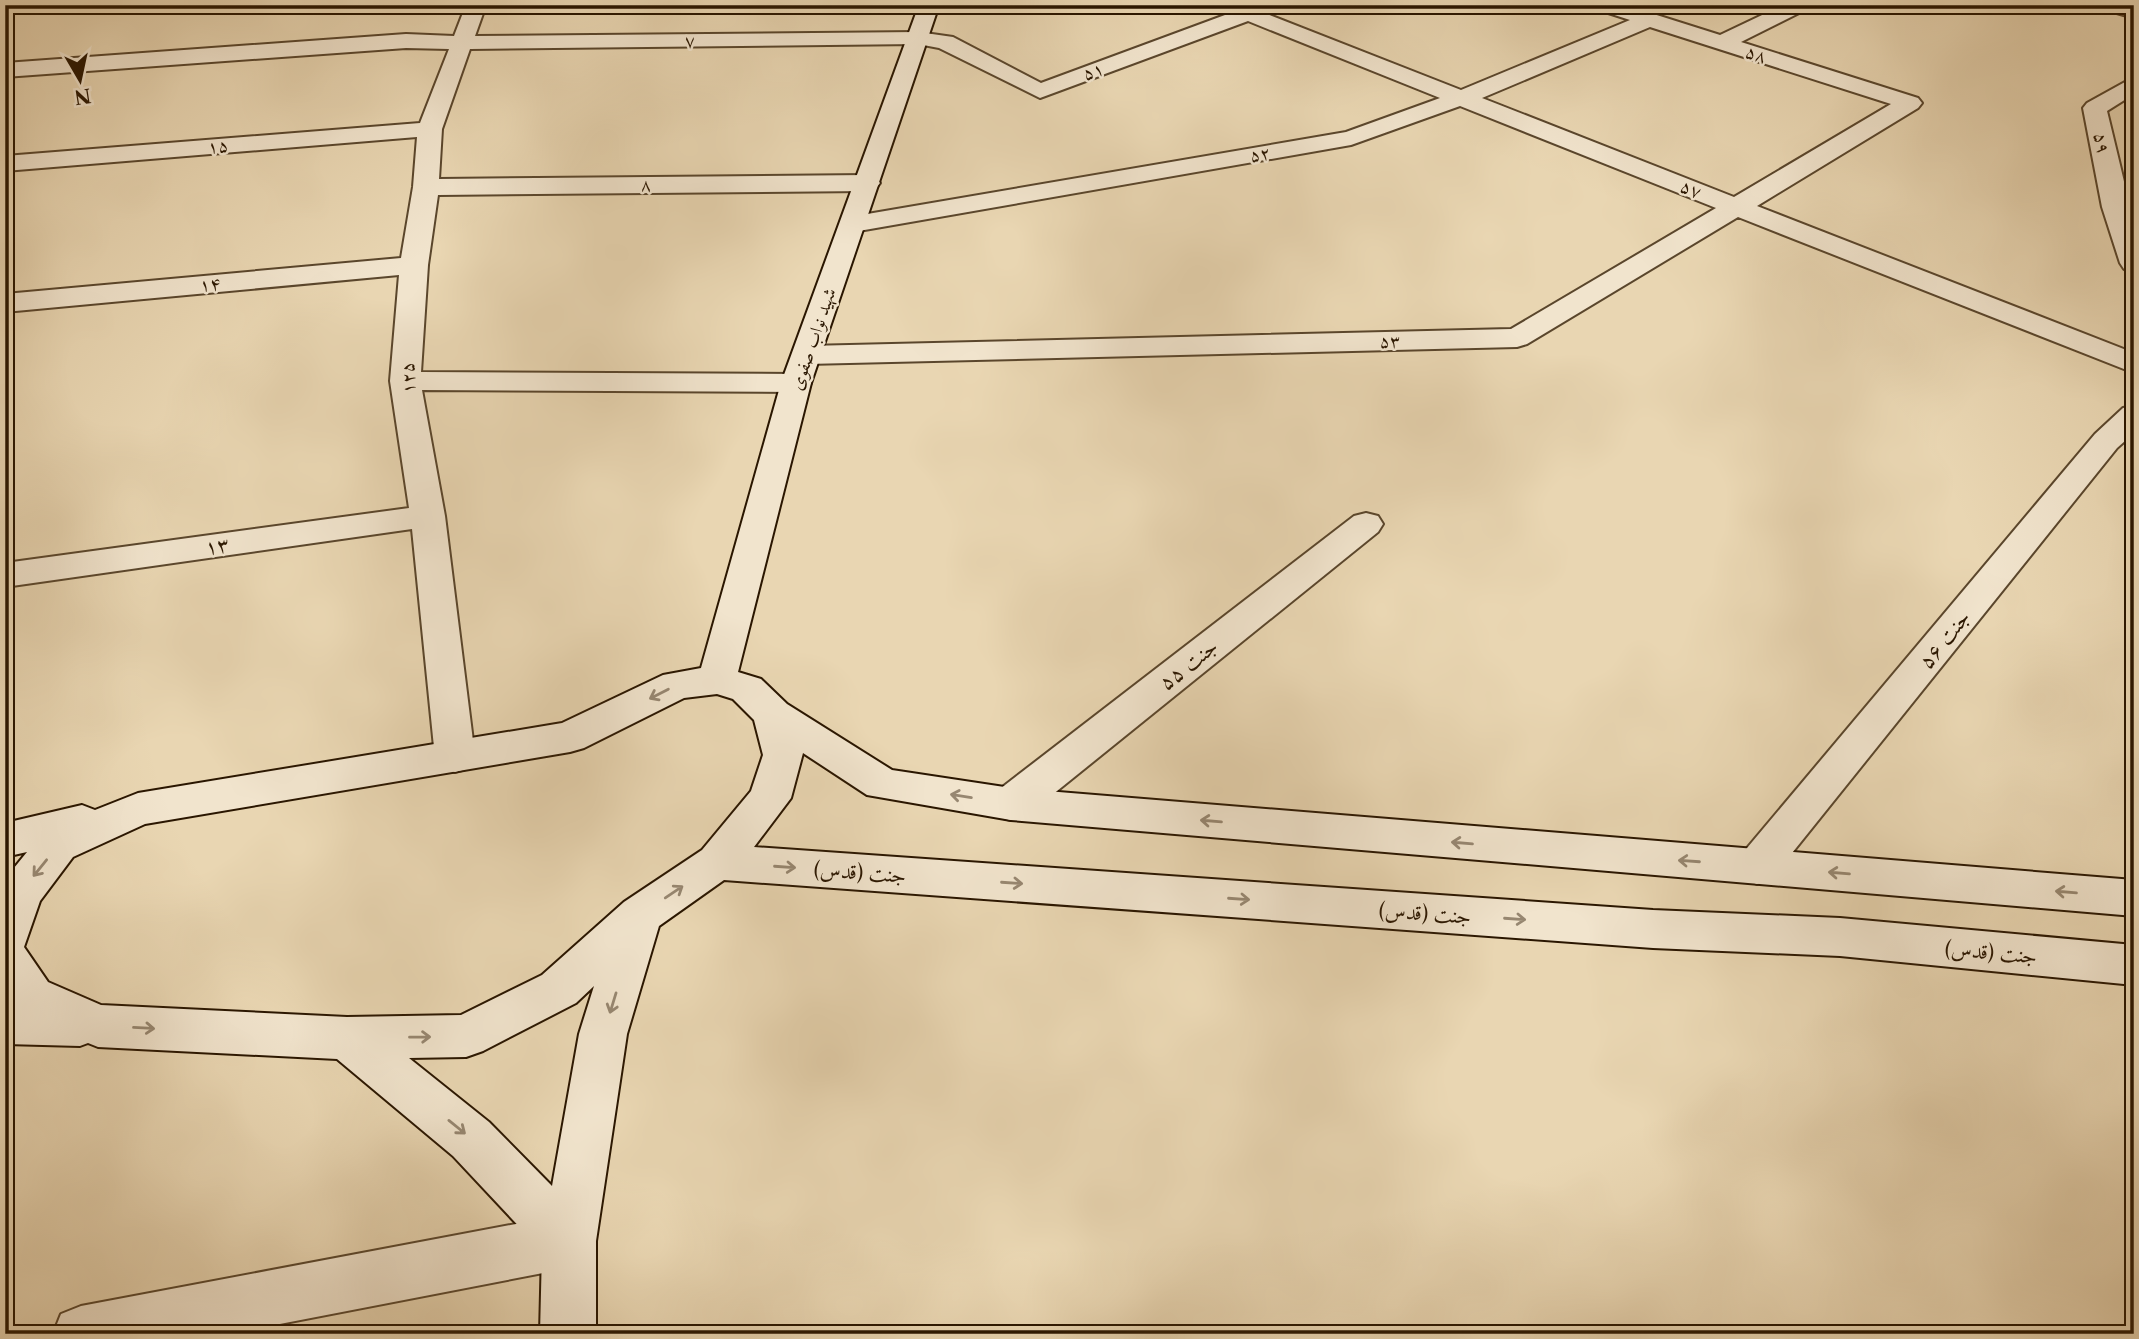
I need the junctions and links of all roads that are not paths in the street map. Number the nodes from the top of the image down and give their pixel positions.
1 (476, 5) edge
2 (929, 5) edge
3 (1272, 5) edge
4 (1603, 5) edge
5 (1800, 5) edge
6 (2110, 5) edge
7 (2134, 12) edge
8 (1248, 14) junction
9 (1649, 20) junction
10 (918, 38) junction
11 (1722, 43) junction
12 (462, 44) junction
13 (16, 69) edge
14 (2134, 84) edge
15 (5, 92) edge
16 (1461, 98) junction
17 (1910, 103) joint
18 (2095, 108) junction
19 (2134, 114) edge
20 (430, 128) junction
21 (5, 163) edge
22 (867, 183) junction
23 (426, 187) junction
24 (1736, 208) junction
25 (2124, 209) edge
26 (853, 225) junction
27 (2134, 263) edge
28 (414, 265) junction
29 (5, 303) edge
30 (2134, 363) edge
31 (802, 369) junction
32 (405, 381) junction
33 (2134, 415) edge
34 (2120, 443) edge
35 (428, 516) junction
36 (1366, 524) dead end
37 (5, 575) edge
38 (717, 680) junction
39 (773, 714) junction
40 (455, 757) junction
41 (1011, 804) junction
42 (138, 809) junction
43 (5, 840) edge
44 (717, 862) junction
45 (1757, 866) junction
46 (2134, 898) edge
47 (640, 915) junction
48 (5, 938) edge
49 (5, 957) edge
50 (2134, 965) edge
51 (5, 1023) edge
52 (97, 1026) junction
53 (347, 1038) junction
54 (569, 1241) junction
55 (81, 1334) edge
56 (568, 1334) edge

1 - 12 street, ۱۲۵
2 - 10 street, شهید نواب صفوی
3 - 8 street, ۵۱
4 - 9 street, ۵۸
5 - 11 street
6 - 7 street
8 - 10 street, ۵۱
8 - 16 street, ۵۷
9 - 11 street, ۵۸
9 - 16 street, ۵۲
10 - 12 street, ۷
10 - 22 street, شهید نواب صفوی
11 - 17 street, ۵۸
12 - 13 street, ۷
12 - 20 street, ۱۲۵
13 - 15 street
14 - 18 street, ۵۹
16 - 24 street, ۵۷
16 - 26 street, ۵۲
17 - 24 street, ۵۳
18 - 19 street
18 - 25 street, ۵۹
20 - 21 street, ۱۵
20 - 23 street, ۱۲۵
22 - 23 street, ۸
22 - 26 street, شهید نواب صفوی
23 - 28 street, ۱۲۵
24 - 30 street, ۵۷
24 - 31 street, ۵۳
25 - 27 street, ۵۹
26 - 31 street, شهید نواب صفوی
28 - 29 street, ۱۴
28 - 32 street, ۱۲۵
31 - 32 street, ۵۳
31 - 38 street, شهید نواب صفوی
32 - 35 street, ۱۲۵
33 - 34 street, جنت ۵۶
34 - 45 street, جنت ۵۶
35 - 37 street, ۱۳
35 - 40 street, ۱۲۵
36 - 41 street, جنت ۵۵
38 - 39 street
38 -> 40 street
41 -> 39 street
39 - 44 street
40 - 42 street
45 -> 41 street
42 - 43 street
42 -> 48 street
47 -> 44 street
44 -> 50 street, جنت (قدس)
46 -> 45 street
53 -> 47 street
47 -> 54 street
49 - 52 street
51 - 52 street
52 -> 53 street
53 -> 54 street
54 - 55 street
54 - 56 street

